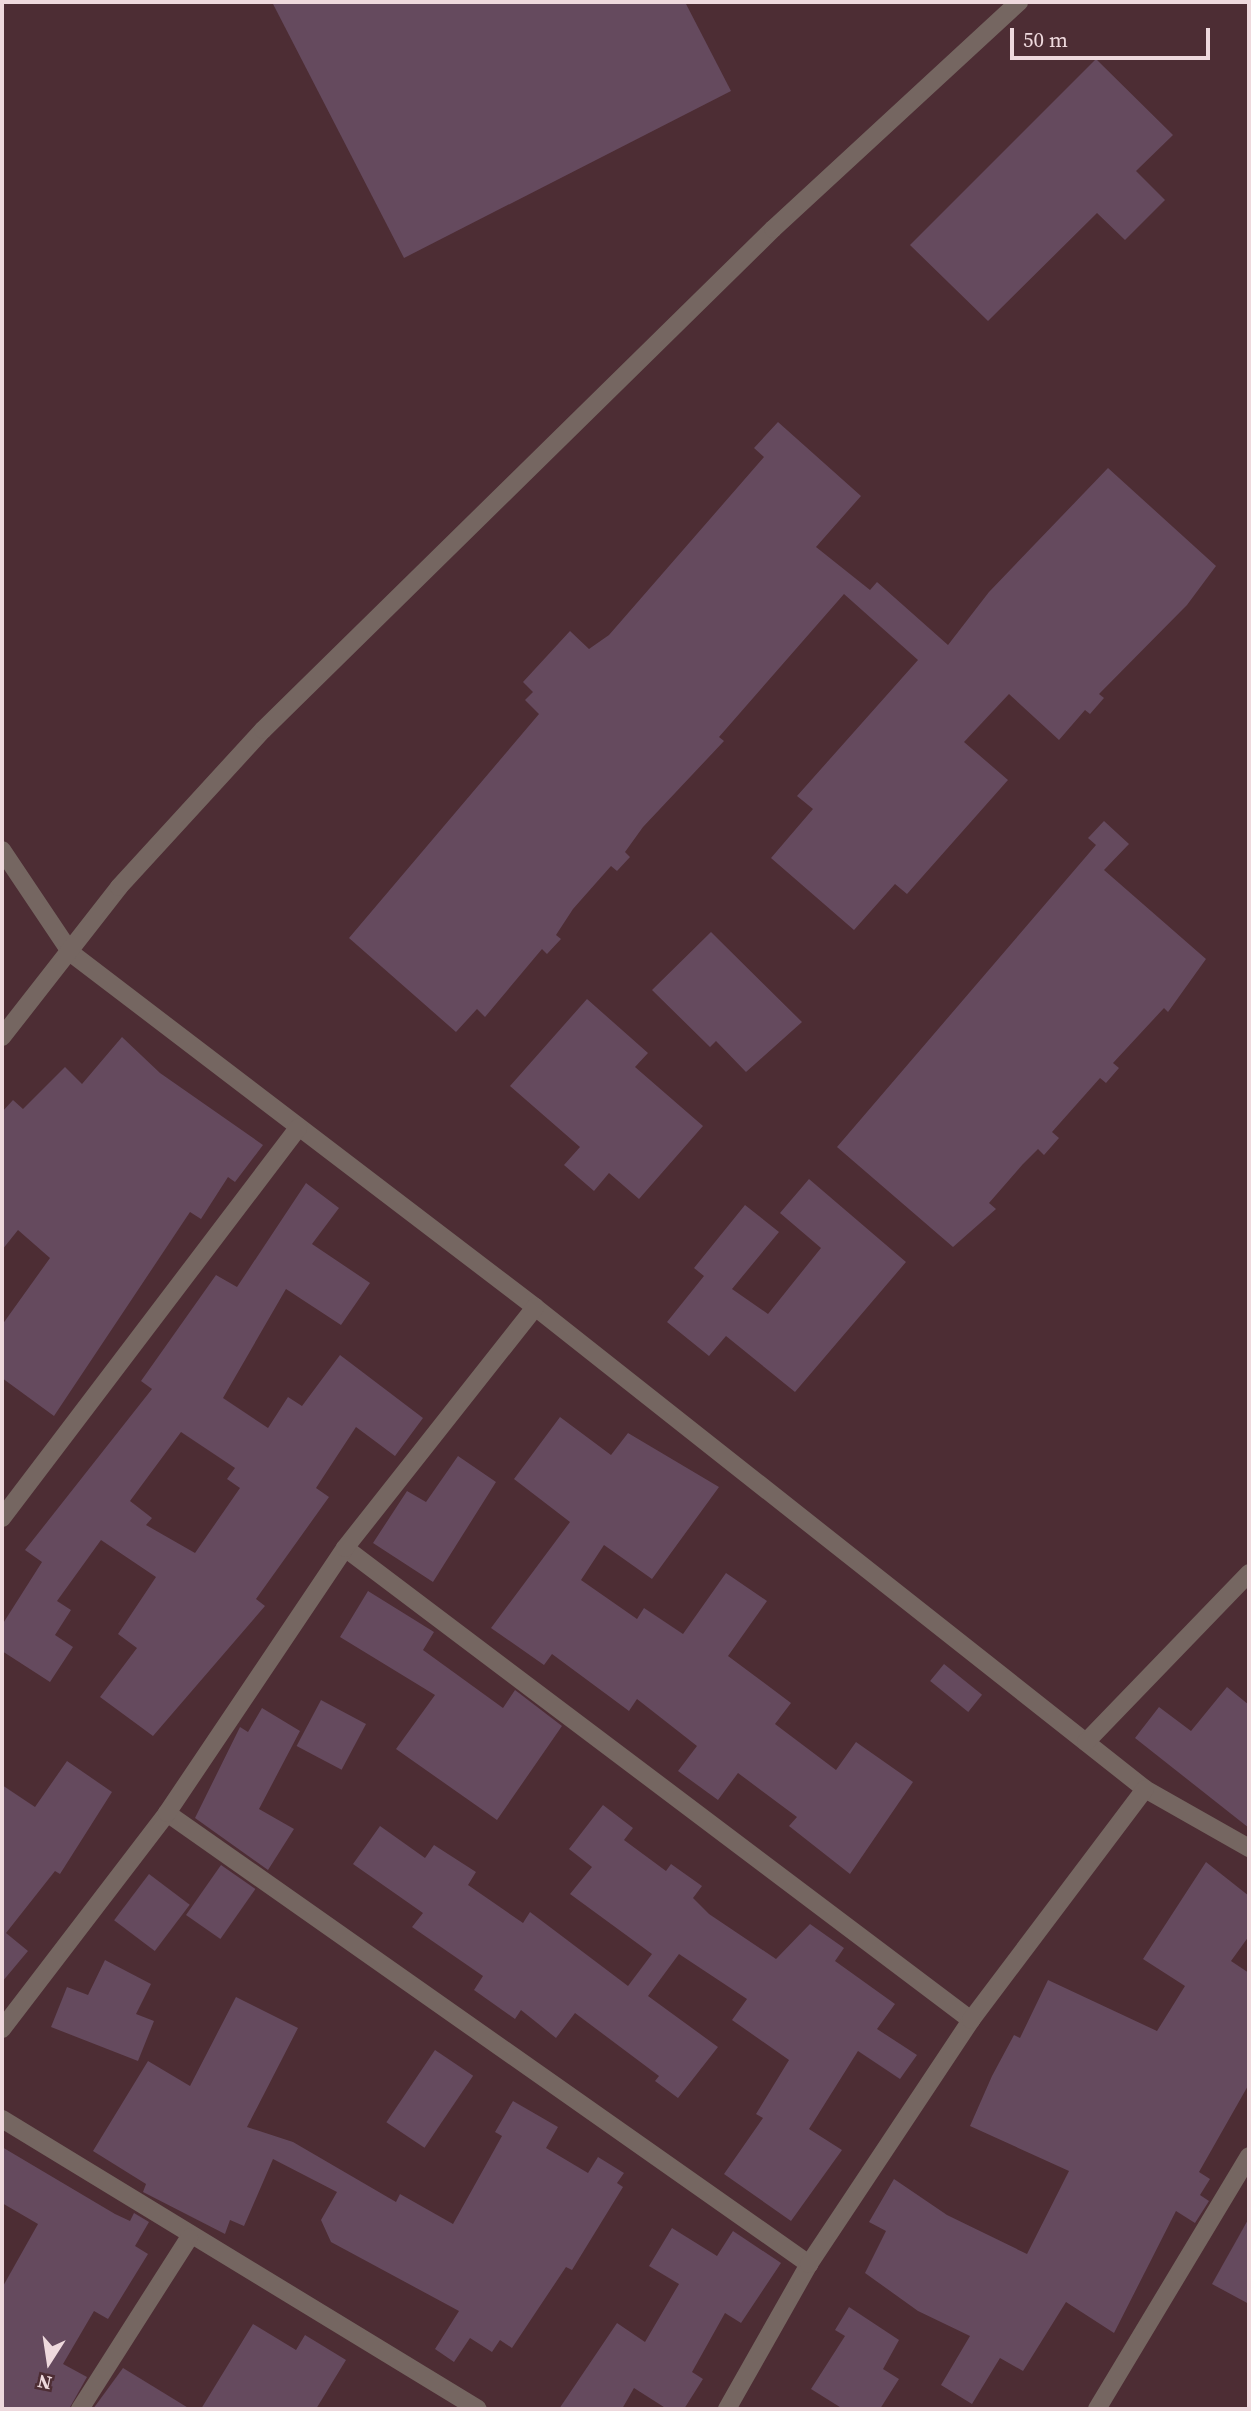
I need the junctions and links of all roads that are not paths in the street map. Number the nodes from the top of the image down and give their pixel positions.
1 (1018, 2) edge
2 (2, 850) edge
3 (71, 953) junction
4 (2, 1037) edge
5 (298, 1128) junction
6 (535, 1307) junction
7 (2, 1518) edge
8 (345, 1548) junction
9 (1249, 1573) edge
10 (1086, 1742) junction
11 (1145, 1789) junction
12 (167, 1813) junction
13 (1249, 1848) edge
14 (971, 2020) junction
15 (2, 2029) edge
16 (2, 2119) edge
17 (1249, 2156) edge
18 (188, 2238) junction
19 (809, 2264) junction
20 (80, 2409) edge
21 (478, 2409) edge
22 (727, 2409) edge
23 (1097, 2409) edge

1 - 3 street
2 - 3 street
3 - 4 street
3 - 5 street
5 - 6 street
5 - 7 street
6 - 8 street
6 - 10 street
8 - 12 street
8 - 14 street
9 - 10 street
10 - 11 street
11 - 13 street
11 - 14 street
12 - 15 street
12 - 19 street
14 - 19 street
16 - 18 street
17 - 23 street
18 - 20 street
18 - 21 street
19 - 22 street

